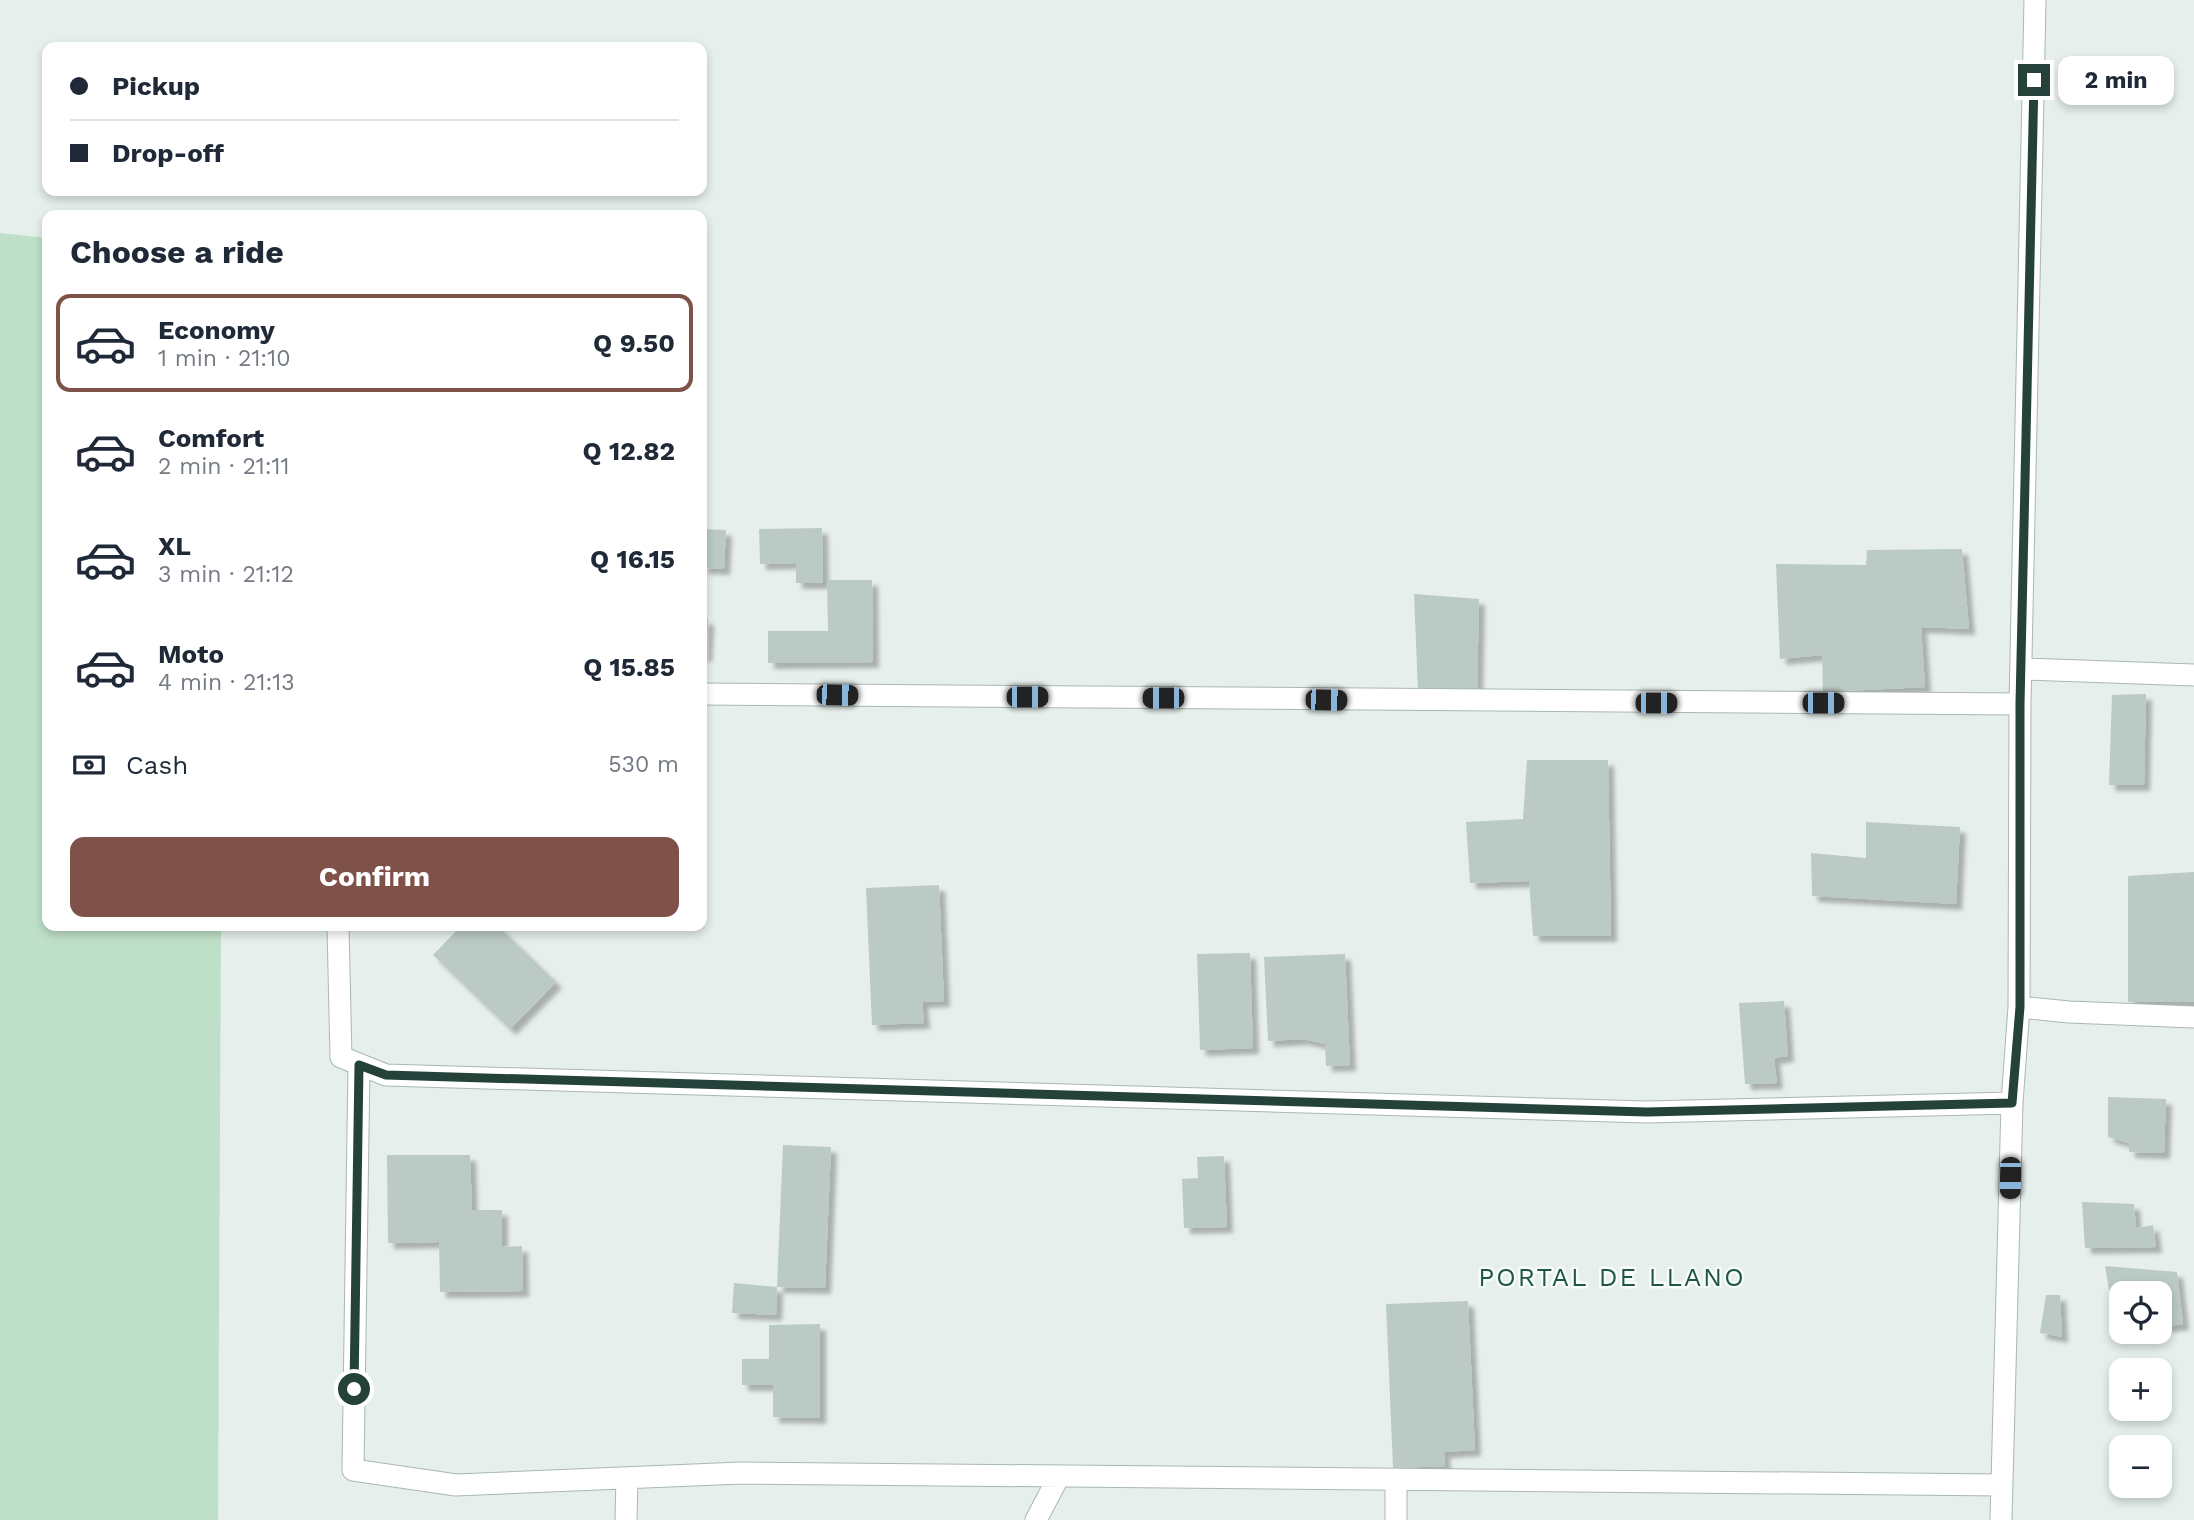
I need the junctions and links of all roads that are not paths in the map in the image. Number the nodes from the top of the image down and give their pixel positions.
1 (2035, 0) edge
2 (2023, 668) junction
3 (2194, 675) edge
4 (707, 694) edge
5 (2020, 704) junction
6 (338, 931) edge
7 (2020, 1007) junction
8 (2194, 1017) edge
9 (359, 1065) junction
10 (2012, 1103) junction
11 (1059, 1476) junction
12 (627, 1478) junction
13 (1396, 1479) junction
14 (2002, 1485) junction
15 (626, 1520) edge
16 (1036, 1520) edge
17 (1396, 1520) edge
18 (2001, 1520) edge

1 - 2 street
2 - 3 street
2 - 5 street
4 - 5 street
5 - 7 street
6 - 9 street
7 - 8 street
7 - 10 street
9 - 10 street
9 - 12 street
10 - 14 street
11 - 12 street
11 - 13 street
11 - 16 street
12 - 15 street
13 - 14 street
13 - 17 street
14 - 18 street

